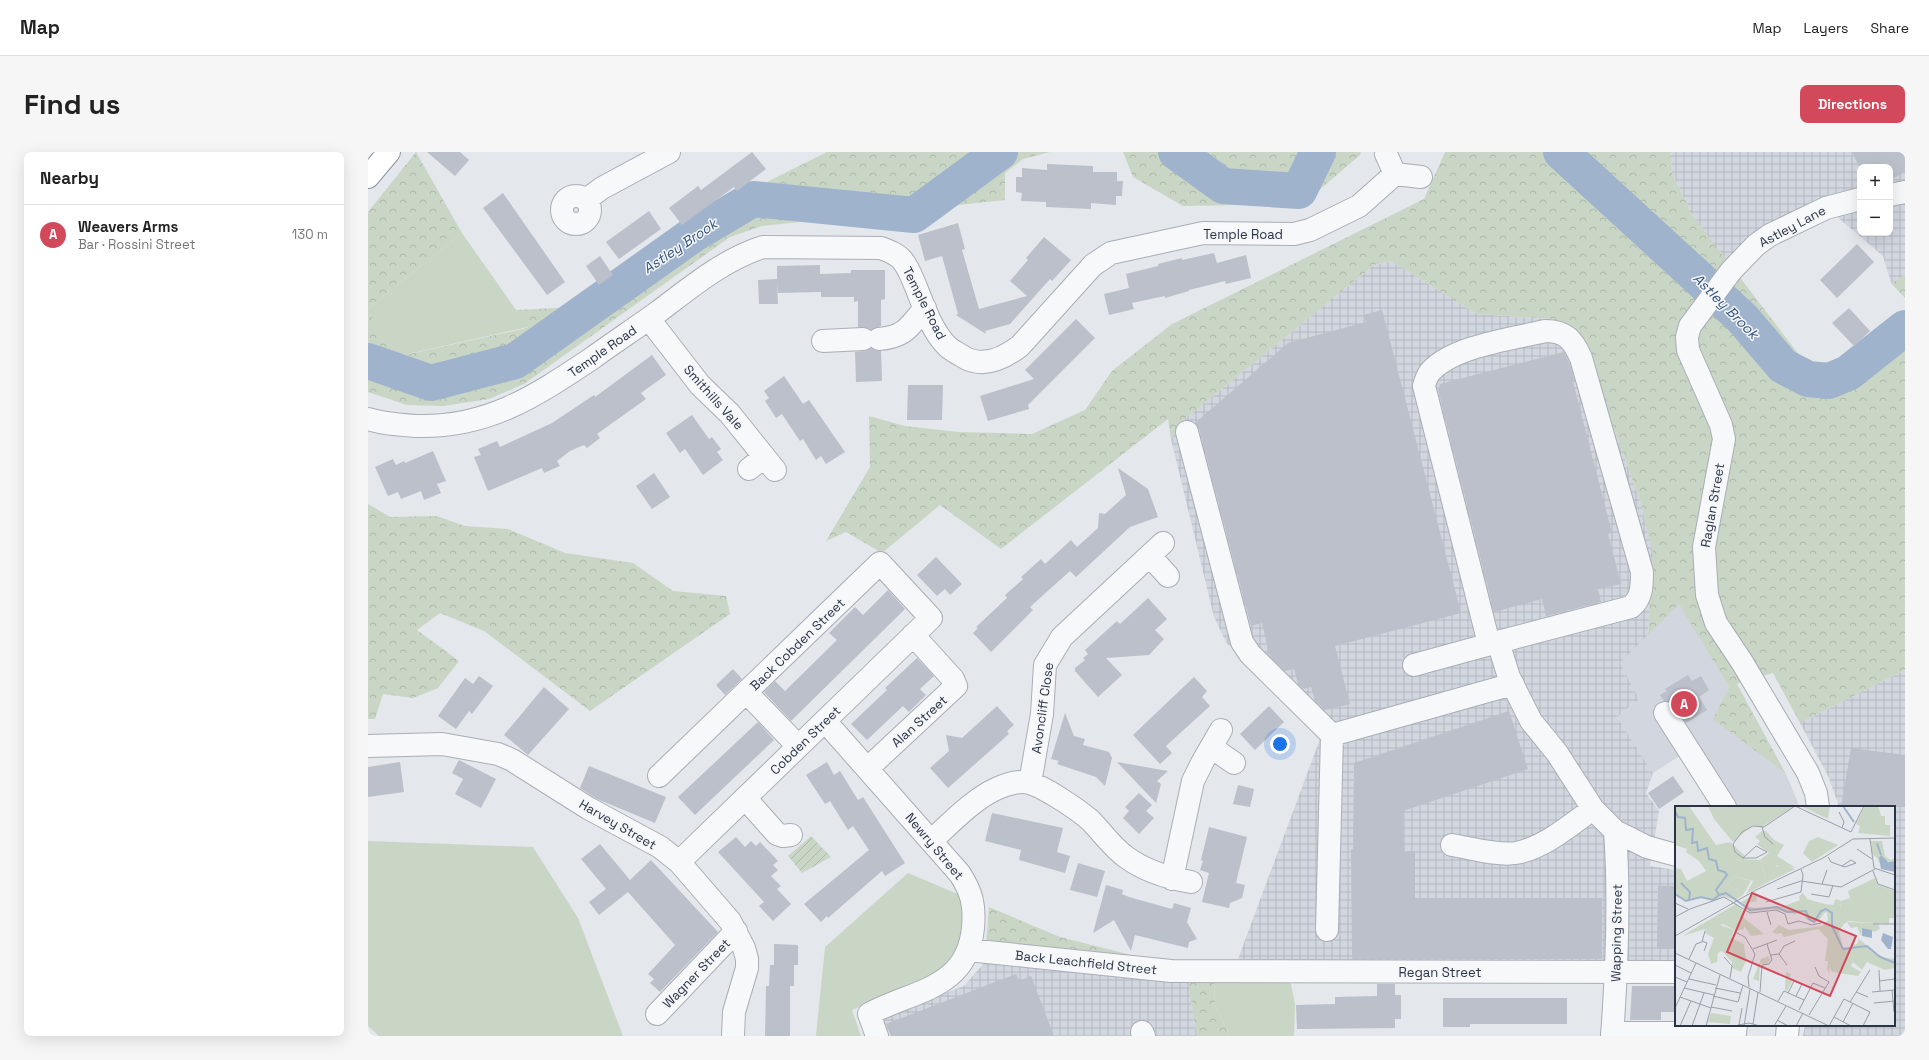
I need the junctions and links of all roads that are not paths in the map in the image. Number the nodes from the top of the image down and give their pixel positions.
1 (389, 152) edge
2 (669, 152) edge
3 (1386, 154) dead end
4 (1395, 174) junction
5 (368, 177) edge
6 (1420, 177) dead end
7 (1905, 192) edge
8 (1893, 194) edge
9 (586, 200) dead end
10 (1857, 201) edge
11 (925, 308) junction
12 (649, 319) junction
13 (1695, 320) joint
14 (823, 341) dead end
15 (368, 419) edge
16 (1187, 432) dead end
17 (763, 465) dead end
18 (1168, 576) dead end
19 (931, 618) joint
20 (913, 635) junction
21 (1494, 643) junction
22 (1414, 665) dead end
23 (1513, 684) junction
24 (747, 692) junction
25 (1665, 713) dead end
26 (825, 720) junction
27 (1332, 735) junction
28 (368, 746) edge
29 (798, 746) junction
30 (1234, 763) dead end
31 (868, 768) junction
32 (659, 776) dead end
33 (1030, 783) junction
34 (745, 798) junction
35 (1725, 806) edge
36 (1818, 806) edge
37 (1593, 810) junction
38 (1615, 831) junction
39 (791, 835) dead end
40 (931, 841) junction
41 (1452, 846) dead end
42 (1675, 855) edge
43 (679, 862) junction
44 (1327, 930) dead end
45 (736, 931) junction
46 (968, 950) junction
47 (1204, 971) joint
48 (1616, 972) junction
49 (1675, 972) edge
50 (657, 1014) dead end
51 (1788, 1026) edge
52 (1736, 1029) edge
53 (1612, 1034) edge
54 (733, 1036) edge
55 (877, 1036) edge
56 (1787, 1036) edge

1 - 5 highway
2 - 9 street
3 - 4 street
4 - 6 street
4 - 11 street, Temple Road
7 - 8 street
10 - 13 street, Astley Lane
11 - 12 street, Temple Road
11 - 14 street
12 - 15 street, Temple Road
12 - 17 street, Smithills Vale
13 - 36 street, Raglan Street
16 - 27 street
18 - 33 street, Avoncliff Close
19 - 20 street, Cobden Street
19 - 24 street, Back Cobden Street
20 - 26 street, Cobden Street
20 - 31 street, Alan Street
21 - 21 street
21 - 22 street
21 - 23 street
23 - 27 street
23 - 37 street
24 - 29 street
24 - 32 street, Back Cobden Street
25 - 35 street
26 - 29 street, Cobden Street
26 - 31 street, Newry Street
27 - 44 street
28 - 43 street, Harvey Street
29 - 34 street, Cobden Street
30 - 33 street
31 - 40 street, Newry Street
33 - 40 street
34 - 39 street
34 - 43 street, Cobden Street
37 - 38 street
37 - 41 street
38 - 42 street
38 - 48 street, Wapping Street
40 - 46 street, Newry Street
43 - 45 street, Harvey Street
45 - 50 street, Wagner Street
45 - 54 street, Harvey Street
46 - 47 street, Back Leachfield Street
46 - 55 street, Newry Street
47 - 48 street, Regan Street
48 - 49 street, Regan Street
48 - 53 street, Wapping Street
51 - 56 street
52 - 53 street

